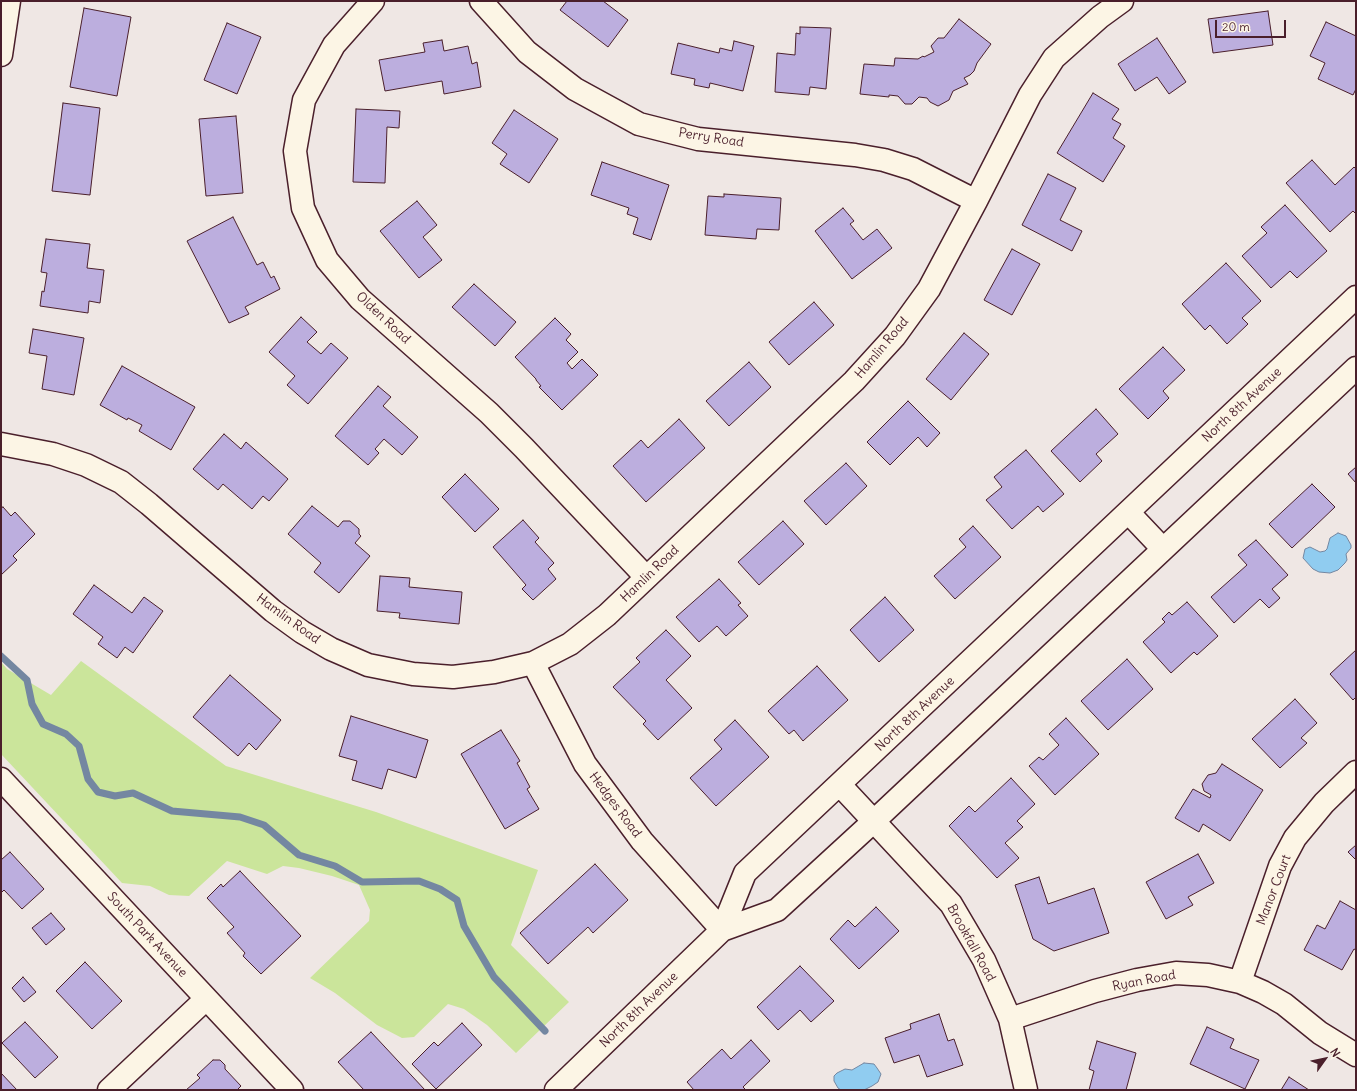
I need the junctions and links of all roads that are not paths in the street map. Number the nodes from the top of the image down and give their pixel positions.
1 (9, 1) edge
2 (374, 1) edge
3 (480, 1) edge
4 (1122, 1) edge
5 (1, 55) edge
6 (976, 201) junction
7 (1356, 297) edge
8 (1356, 368) edge
9 (1, 444) edge
10 (1128, 512) junction
11 (1163, 549) junction
12 (646, 577) junction
13 (533, 663) junction
14 (1356, 772) edge
15 (840, 785) junction
16 (6, 793) edge
17 (874, 821) junction
18 (722, 930) junction
19 (1240, 982) junction
20 (206, 999) junction
21 (1010, 1019) junction
22 (1356, 1055) edge
23 (109, 1090) edge
24 (292, 1090) edge
25 (556, 1090) edge
26 (1026, 1090) edge

1 - 5 street
2 - 12 street, Olden Road
3 - 6 street, Perry Road
4 - 6 street, Hamlin Road
6 - 12 street, Hamlin Road
7 - 10 street, North 8th Avenue
8 - 11 street, North 8th Avenue
9 - 13 street, Hamlin Road
10 - 11 street
10 - 15 street, North 8th Avenue
11 - 17 street, North 8th Avenue
12 - 13 street, Hamlin Road
13 - 18 street, Hedges Road
14 - 19 street, Manor Court
15 - 17 street, Brookfall Road
15 - 18 street, North 8th Avenue
16 - 20 street, South Park Avenue
17 - 18 street, North 8th Avenue
17 - 21 street, Brookfall Road
18 - 25 street, North 8th Avenue
19 - 21 street, Ryan Road
19 - 22 street, Ryan Road
20 - 23 street
20 - 24 street, South Park Avenue
21 - 26 street, Brookfall Road

